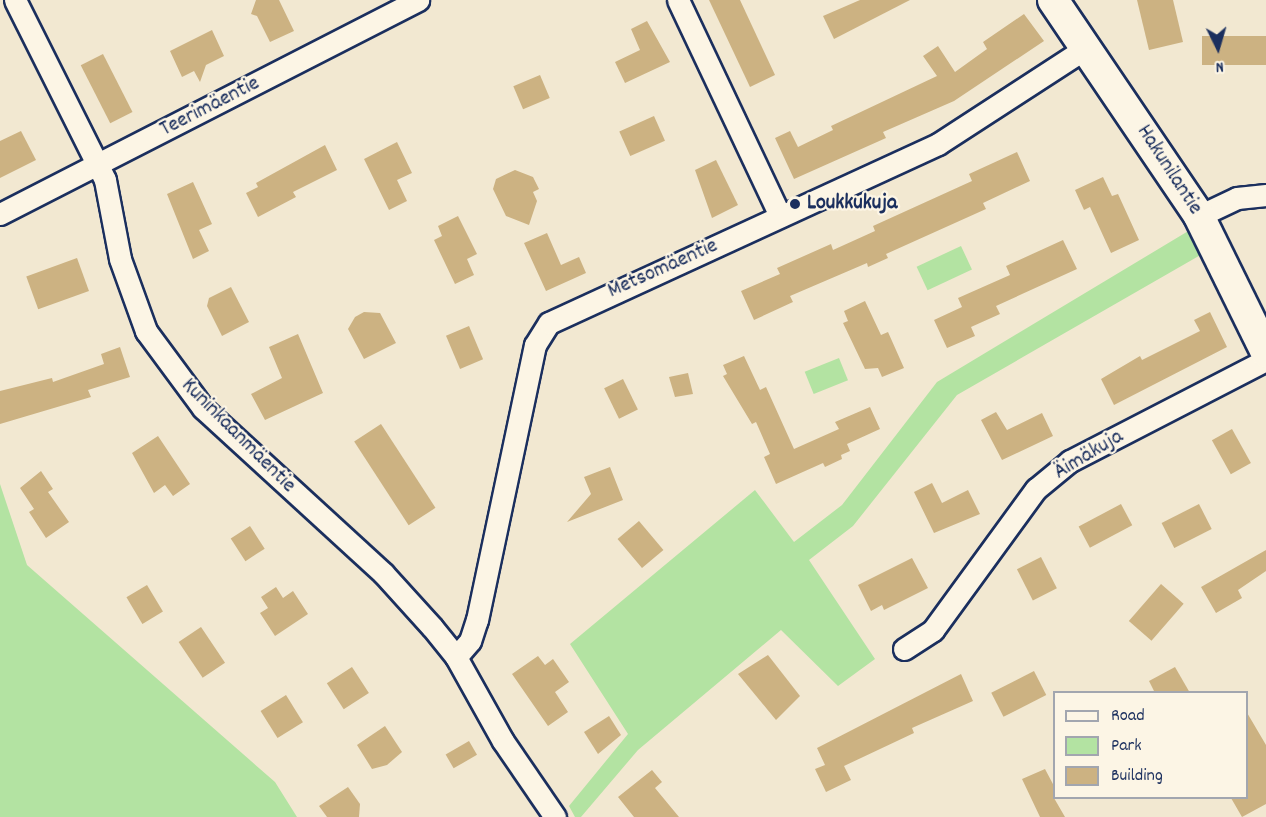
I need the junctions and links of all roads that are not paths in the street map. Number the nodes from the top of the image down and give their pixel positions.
1 (15, 0) edge
2 (419, 0) edge
3 (678, 0) edge
4 (1053, 0) edge
5 (1086, 48) junction
6 (97, 165) junction
7 (1266, 195) edge
8 (0, 214) edge
9 (780, 216) junction
10 (1199, 216) junction
11 (1266, 352) edge
12 (1266, 360) edge
13 (903, 649) dead end
14 (456, 657) junction
15 (555, 817) edge

1 - 6 street, Kuninkaanmäentie
2 - 6 street, Teerimäentie
3 - 9 street
4 - 5 street, Hakunilantie
5 - 9 street, Metsomäentie
5 - 10 street, Hakunilantie
6 - 8 street, Teerimäentie
6 - 14 street, Kuninkaanmäentie
7 - 10 street
9 - 14 street, Metsomäentie
10 - 11 street, Hakunilantie
12 - 13 street, Äimäkuja
14 - 15 street, Kuninkaanmäentie

